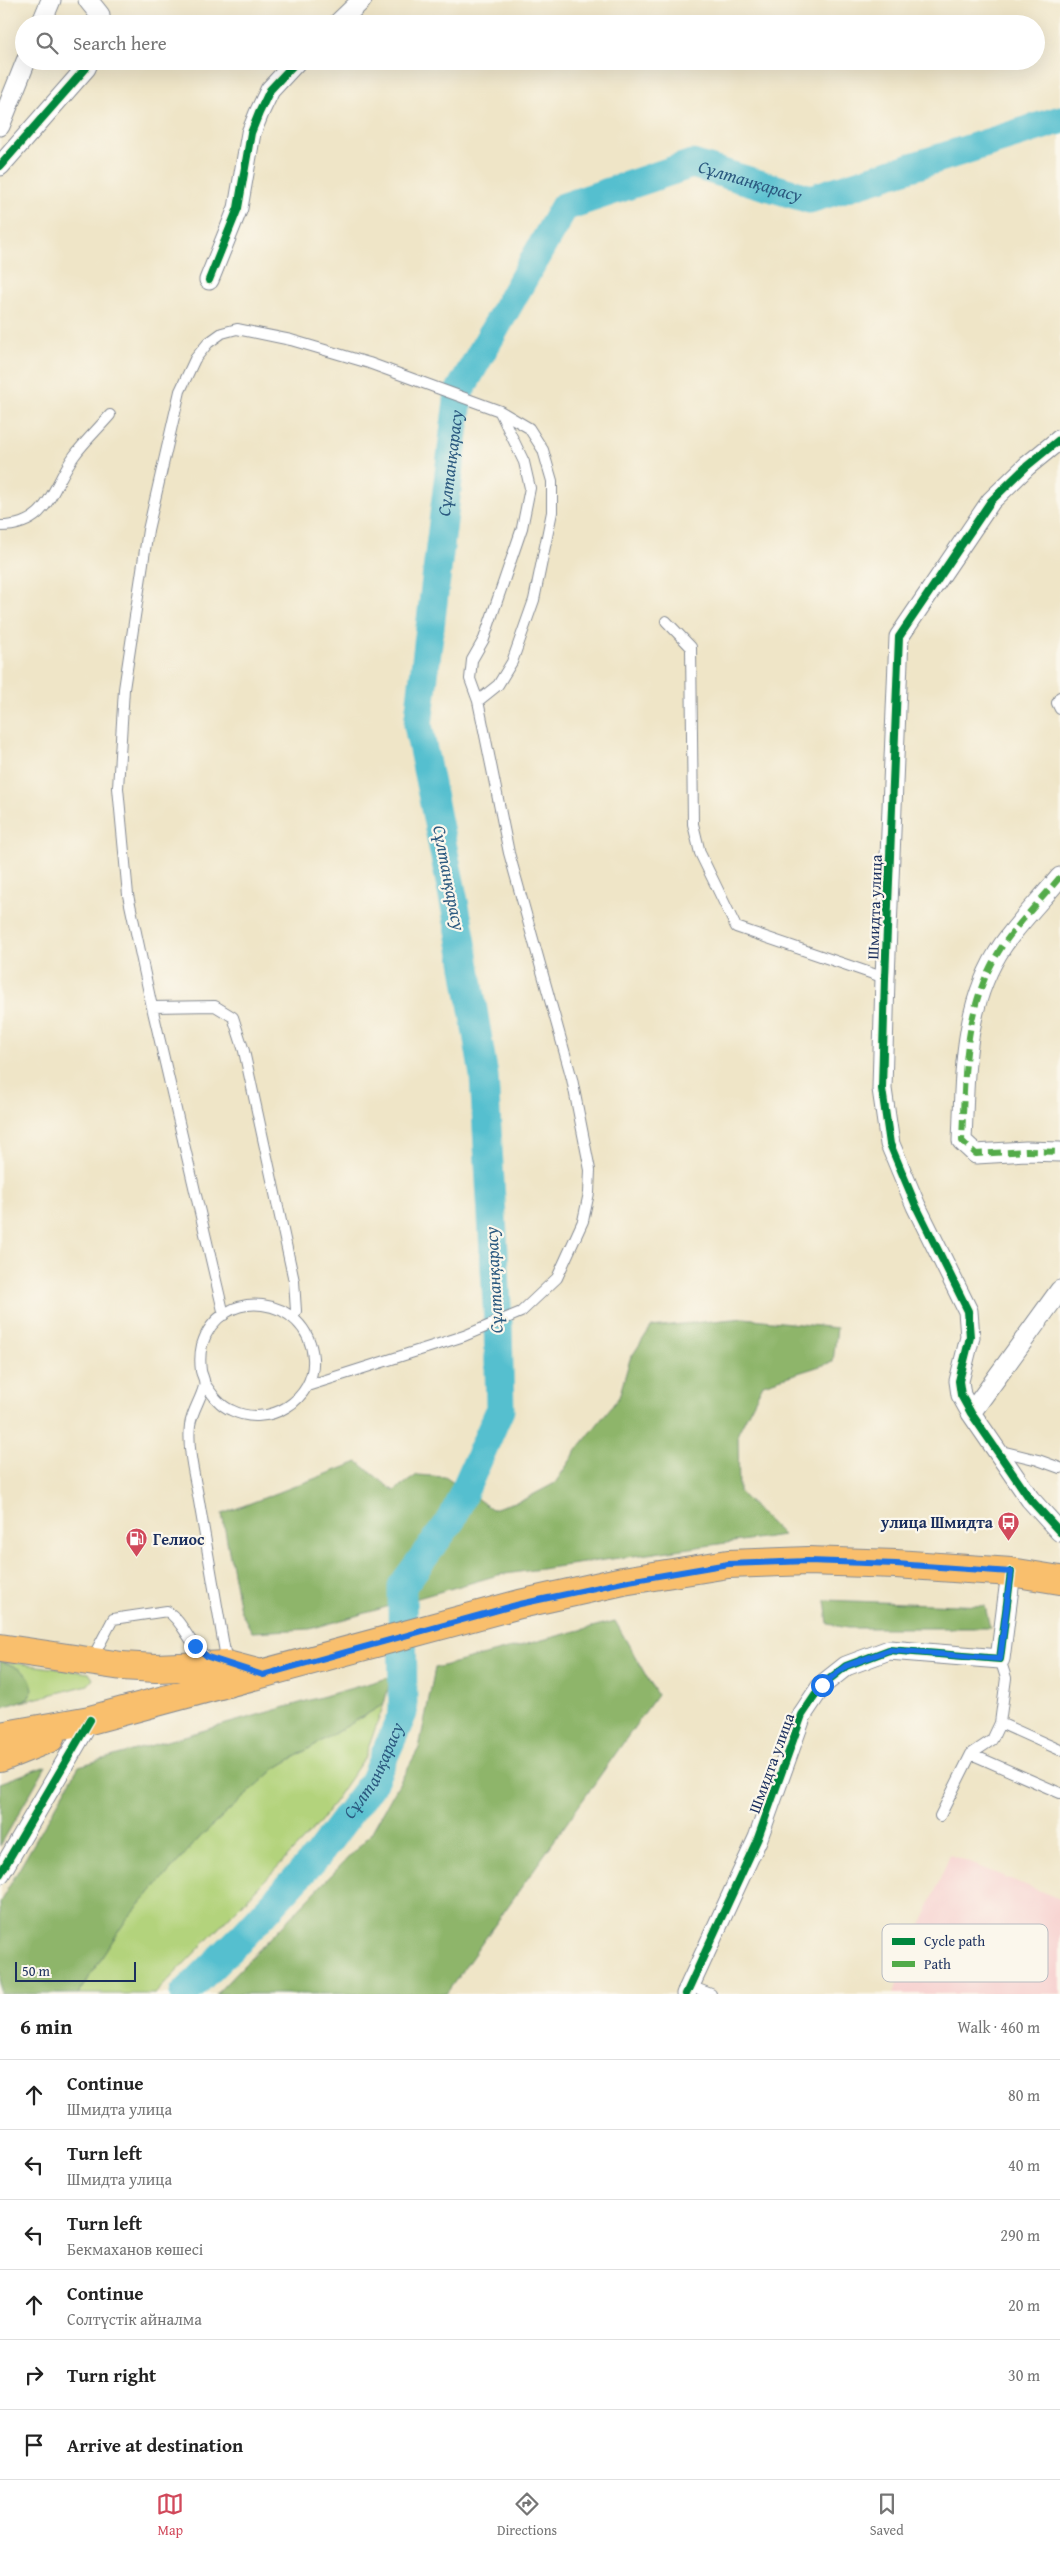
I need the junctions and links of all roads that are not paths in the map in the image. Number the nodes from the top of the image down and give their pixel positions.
1 (51, 0) edge
2 (88, 0) edge
3 (362, 0) edge
4 (45, 15) edge
5 (100, 15) edge
6 (346, 15) edge
7 (22, 70) edge
8 (84, 70) edge
9 (289, 70) edge
10 (0, 126) edge
11 (0, 166) edge
12 (209, 280) dead end
13 (500, 411) junction
14 (110, 415) dead end
15 (1060, 439) edge
16 (0, 526) edge
17 (666, 621) dead end
18 (1060, 697) edge
19 (478, 701) junction
20 (1060, 709) edge
21 (1060, 878) edge
22 (885, 978) junction
23 (152, 1007) junction
24 (1060, 1152) edge
25 (1060, 1290) edge
26 (224, 1315) junction
27 (293, 1318) junction
28 (205, 1384) junction
29 (307, 1386) junction
30 (971, 1413) junction
31 (996, 1450) junction
32 (1060, 1468) edge
33 (1060, 1532) edge
34 (1011, 1572) junction
35 (1060, 1580) edge
36 (0, 1648) edge
37 (1000, 1659) junction
38 (75, 1660) junction
39 (226, 1675) junction
40 (90, 1720) junction
41 (1000, 1723) junction
42 (4, 1745) edge
43 (1060, 1750) edge
44 (971, 1754) junction
45 (1060, 1793) edge
46 (940, 1816) dead end
47 (0, 1874) edge
48 (688, 1990) edge
49 (711, 1994) edge

1 - 4 street
2 - 5 street
3 - 6 street
7 - 10 street
8 - 11 street
9 - 12 street
13 - 19 lane
13 - 19 lane
13 - 23 lane
14 - 16 lane
15 - 22 street, Шмидта улица
17 - 22 lane
18 - 20 lane
19 - 29 lane
21 - 24 street
22 - 30 street, Шмидта улица
23 - 26 lane
23 - 27 lane
25 - 30 street
26 - 27 lane
26 - 28 lane
27 - 29 lane
28 - 29 lane
28 - 39 lane
30 - 31 street
31 - 32 lane
31 - 33 street
34 - 35 main road
34 - 37 street
34 - 39 main road
36 - 38 main road
37 - 41 lane
37 - 48 street, Шмидта улица
38 - 39 main road
38 - 39 lane
39 - 40 main road
40 - 42 main road
40 - 47 street
41 - 43 lane
41 - 44 lane
44 - 45 lane
44 - 46 lane
48 - 49 lane

